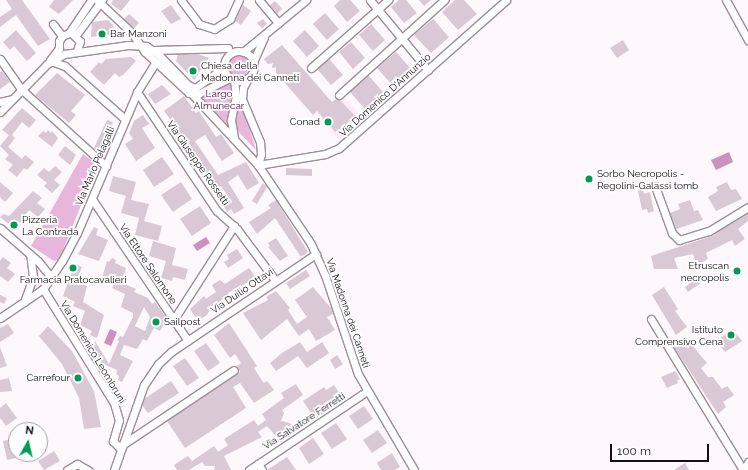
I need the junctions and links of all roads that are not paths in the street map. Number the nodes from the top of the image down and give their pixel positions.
1 (92, 0) edge
2 (181, 0) edge
3 (239, 0) edge
4 (259, 0) edge
5 (306, 0) edge
6 (370, 0) edge
7 (388, 0) edge
8 (444, 0) edge
9 (506, 0) edge
10 (726, 0) edge
11 (100, 1) edge
12 (377, 9) junction
13 (278, 23) junction
14 (53, 24) dead end
15 (266, 34) junction
16 (69, 35) junction
17 (402, 39) junction
18 (748, 40) edge
19 (140, 45) junction
20 (228, 48) dead end
21 (79, 49) junction
22 (153, 50) junction
23 (62, 51) junction
24 (243, 52) junction
25 (0, 58) edge
26 (156, 62) junction
27 (253, 62) junction
28 (49, 63) junction
29 (224, 68) junction
30 (311, 68) dead end
31 (428, 70) junction
32 (248, 78) junction
33 (231, 79) junction
34 (21, 89) junction
35 (137, 92) junction
36 (193, 95) junction
37 (340, 95) dead end
38 (12, 99) junction
39 (0, 102) edge
40 (0, 112) edge
41 (125, 119) junction
42 (234, 138) junction
43 (258, 165) junction
44 (106, 166) junction
45 (655, 186) dead end
46 (92, 200) junction
47 (748, 207) edge
48 (234, 226) junction
49 (0, 228) edge
50 (30, 254) junction
51 (316, 254) junction
52 (52, 278) junction
53 (275, 280) junction
54 (43, 289) junction
55 (24, 302) junction
56 (0, 318) edge
57 (174, 319) junction
58 (651, 319) dead end
59 (188, 340) junction
60 (234, 370) dead end
61 (368, 391) junction
62 (121, 448) junction
63 (748, 462) edge
64 (260, 467) edge
65 (67, 470) edge
66 (88, 470) edge
67 (114, 470) edge
68 (249, 470) edge
69 (414, 470) edge
70 (744, 470) edge

1 - 16 street
2 - 3 street
4 - 13 street
5 - 13 street
6 - 12 street
7 - 12 street
8 - 17 street
9 - 31 street, Via Domenico D'Annunzio
10 - 18 street
11 - 16 street
11 - 19 street, Via Madonna dei Canneti
12 - 17 street
12 - 30 street
13 - 15 street
14 - 16 street
15 - 24 street
15 - 27 street
16 - 21 street
16 - 23 street
17 - 31 street
17 - 37 street
19 - 21 street
19 - 22 street
19 - 26 street, Via Madonna dei Canneti
20 - 22 street
21 - 23 street
22 - 29 street
23 - 28 street
24 - 27 street
24 - 29 street
25 - 34 street
26 - 35 street, Via Mario Pelagalli
26 - 36 street, Via Madonna dei Canneti
27 - 32 street
28 - 34 street
28 - 41 street
29 - 33 street
31 - 43 street, Via Domenico D'Annunzio
32 - 33 street
32 - 43 street
33 - 36 street
33 - 42 street
34 - 38 street
34 - 44 street
35 - 41 street, Via Mario Pelagalli
35 - 48 street, Via Giuseppe Rossetti
36 - 42 street, Via Madonna dei Canneti
38 - 39 street
38 - 40 street
41 - 44 street, Via Mario Pelagalli
42 - 43 street, Via Madonna dei Canneti
43 - 51 street, Via Madonna dei Canneti
44 - 46 street, Via Mario Pelagalli
45 - 47 street
46 - 52 street, Via Mario Pelagalli
46 - 57 street, Via Ettore Salomone
48 - 53 street, Via Giuseppe Rossetti
48 - 57 street
49 - 50 street
50 - 52 street
50 - 55 street
51 - 53 street, Via Duilio Ottavi
51 - 61 street, Via Madonna dei Canneti
52 - 54 street, Via Mario Pelagalli
53 - 59 street, Via Duilio Ottavi
54 - 55 street, Via Mario Pelagalli
54 - 62 street, Via Domenico Leombruni
55 - 56 street, Via Mario Pelagalli
57 - 59 street, Via Ettore Salomone
58 - 70 street
59 - 62 street, Via Duilio Ottavi
60 - 62 street
61 - 64 street, Via Salvatore Ferretti
61 - 69 street, Via Madonna dei Canneti
62 - 67 street, Via Duilio Ottavi
63 - 70 street
64 - 68 street, Via Salvatore Ferretti
65 - 66 street

